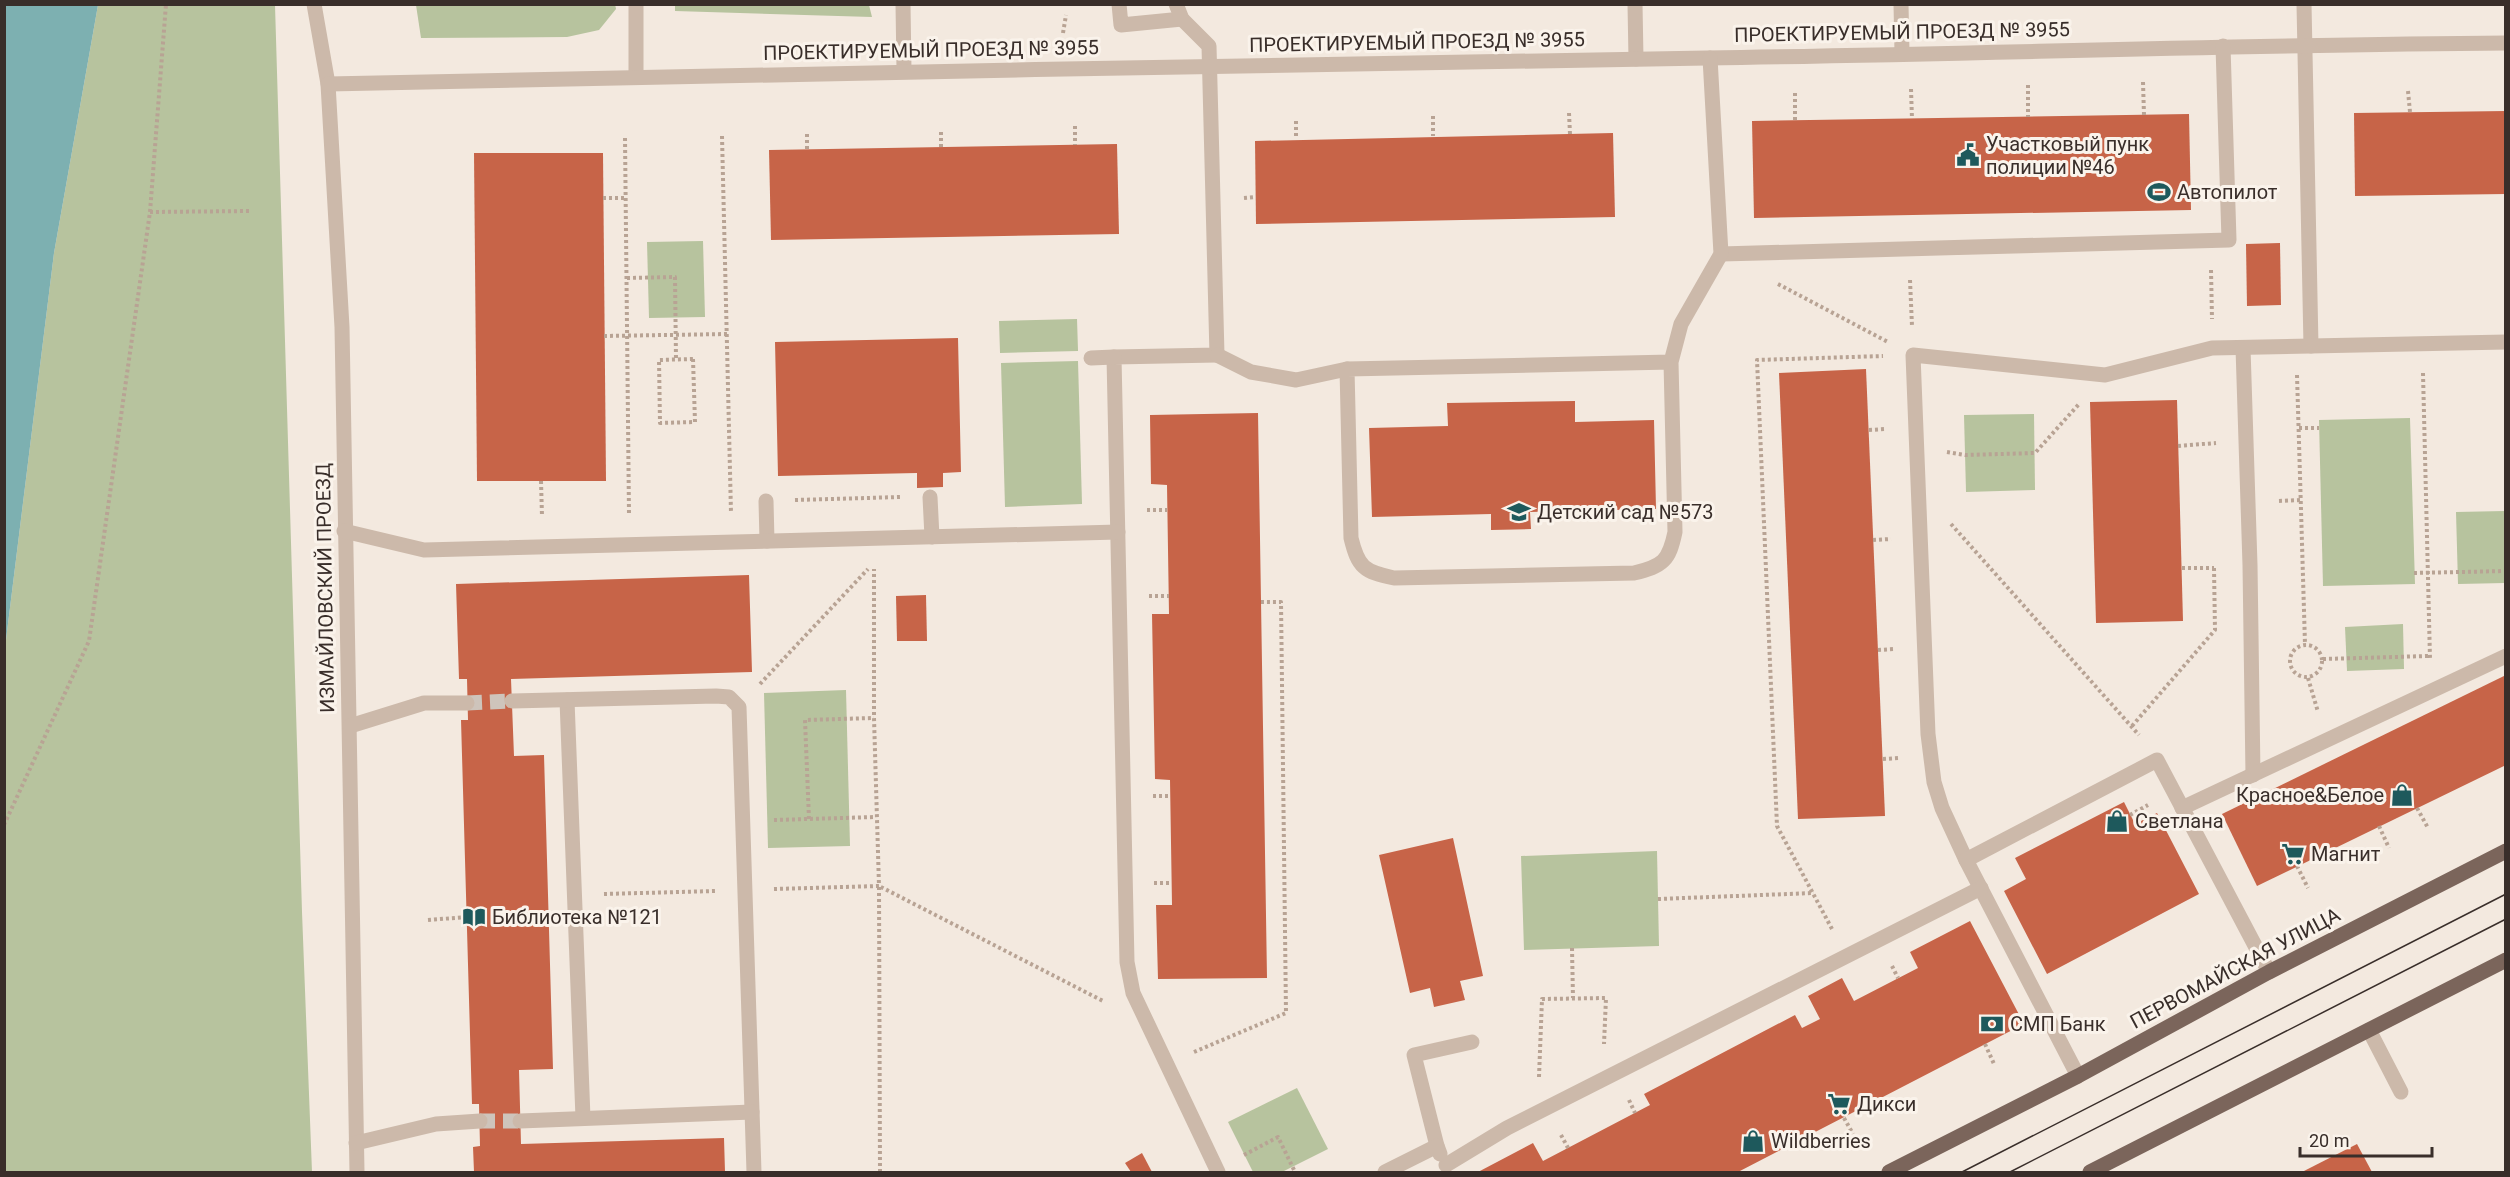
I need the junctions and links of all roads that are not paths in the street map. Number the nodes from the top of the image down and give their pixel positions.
1 (314, 4) edge
2 (636, 4) edge
3 (903, 4) edge
4 (1119, 4) edge
5 (1176, 4) edge
6 (1635, 4) edge
7 (1901, 4) edge
8 (2304, 4) edge
9 (1182, 19) junction
10 (2505, 43) edge
11 (2304, 44) junction
12 (2223, 46) junction
13 (1902, 53) junction
14 (1710, 58) junction
15 (1636, 59) junction
16 (1209, 66) junction
17 (904, 70) junction
18 (636, 78) junction
19 (328, 84) junction
20 (1721, 254) junction
21 (2505, 342) edge
22 (2304, 346) junction
23 (2242, 348) junction
24 (1217, 355) junction
25 (1114, 357) junction
26 (1091, 358) dead end
27 (1671, 362) junction
28 (1347, 369) junction
29 (930, 497) road end
30 (766, 501) road end
31 (344, 531) junction
32 (1118, 532) junction
33 (932, 537) junction
34 (767, 541) junction
35 (2505, 656) edge
36 (567, 700) junction
37 (512, 701) tunnel mouth
38 (467, 703) tunnel mouth
39 (350, 726) junction
40 (2253, 775) junction
41 (2182, 808) junction
42 (2505, 851) edge
43 (1966, 860) junction
44 (1981, 888) junction
45 (2505, 960) edge
46 (2269, 972) junction
47 (2369, 1030) junction
48 (1472, 1042) dead end
49 (2078, 1076) junction
50 (2401, 1092) dead end
51 (752, 1112) junction
52 (583, 1118) junction
53 (480, 1121) tunnel mouth
54 (520, 1121) tunnel mouth
55 (356, 1143) junction
56 (1437, 1146) junction
57 (1447, 1169) edge
58 (357, 1173) edge
59 (753, 1173) edge
60 (1218, 1173) edge
61 (1386, 1173) edge
62 (1889, 1173) edge
63 (2090, 1173) edge

1 - 19 street, ИЗМАЙЛОВСКИЙ ПРОЕЗД
2 - 18 street
3 - 17 street
4 - 9 street
5 - 9 street
6 - 15 street
7 - 13 street
8 - 11 street
9 - 16 street
10 - 11 street, ПРОЕКТИРУЕМЫЙ ПРОЕЗД № 3955
11 - 12 street, ПРОЕКТИРУЕМЫЙ ПРОЕЗД № 3955
11 - 22 street
12 - 13 street, ПРОЕКТИРУЕМЫЙ ПРОЕЗД № 3955
12 - 20 street
13 - 14 street, ПРОЕКТИРУЕМЫЙ ПРОЕЗД № 3955
14 - 15 street, ПРОЕКТИРУЕМЫЙ ПРОЕЗД № 3955
14 - 20 street
15 - 16 street, ПРОЕКТИРУЕМЫЙ ПРОЕЗД № 3955
16 - 17 street, ПРОЕКТИРУЕМЫЙ ПРОЕЗД № 3955
16 - 24 street
17 - 18 street, ПРОЕКТИРУЕМЫЙ ПРОЕЗД № 3955
18 - 19 street, ПРОЕКТИРУЕМЫЙ ПРОЕЗД № 3955
19 - 31 street, ИЗМАЙЛОВСКИЙ ПРОЕЗД
20 - 27 street
21 - 22 street
22 - 23 street
23 - 40 street
23 - 43 street
24 - 25 street
24 - 28 street
25 - 26 street
25 - 32 street
27 - 28 street
27 - 28 street
29 - 33 street
30 - 34 street
31 - 34 street
31 - 39 street, ИЗМАЙЛОВСКИЙ ПРОЕЗД
32 - 33 street
32 - 60 street
33 - 34 street
35 - 40 street
36 - 37 street
36 - 51 street
36 - 52 street
38 - 39 street
39 - 55 street, ИЗМАЙЛОВСКИЙ ПРОЕЗД
40 - 41 street
41 - 43 street
41 - 46 street
42 - 46 main road, ПЕРВОМАЙСКАЯ УЛИЦА
43 - 44 street
44 - 49 street
44 - 57 street
45 - 47 main road
46 - 49 main road, ПЕРВОМАЙСКАЯ УЛИЦА
47 - 50 street
47 - 63 main road
48 - 56 street
49 - 62 main road, ПЕРВОМАЙСКАЯ УЛИЦА
51 - 52 street
51 - 59 street
52 - 54 street
53 - 55 street
55 - 58 street, ИЗМАЙЛОВСКИЙ ПРОЕЗД
56 - 57 street
56 - 61 street

